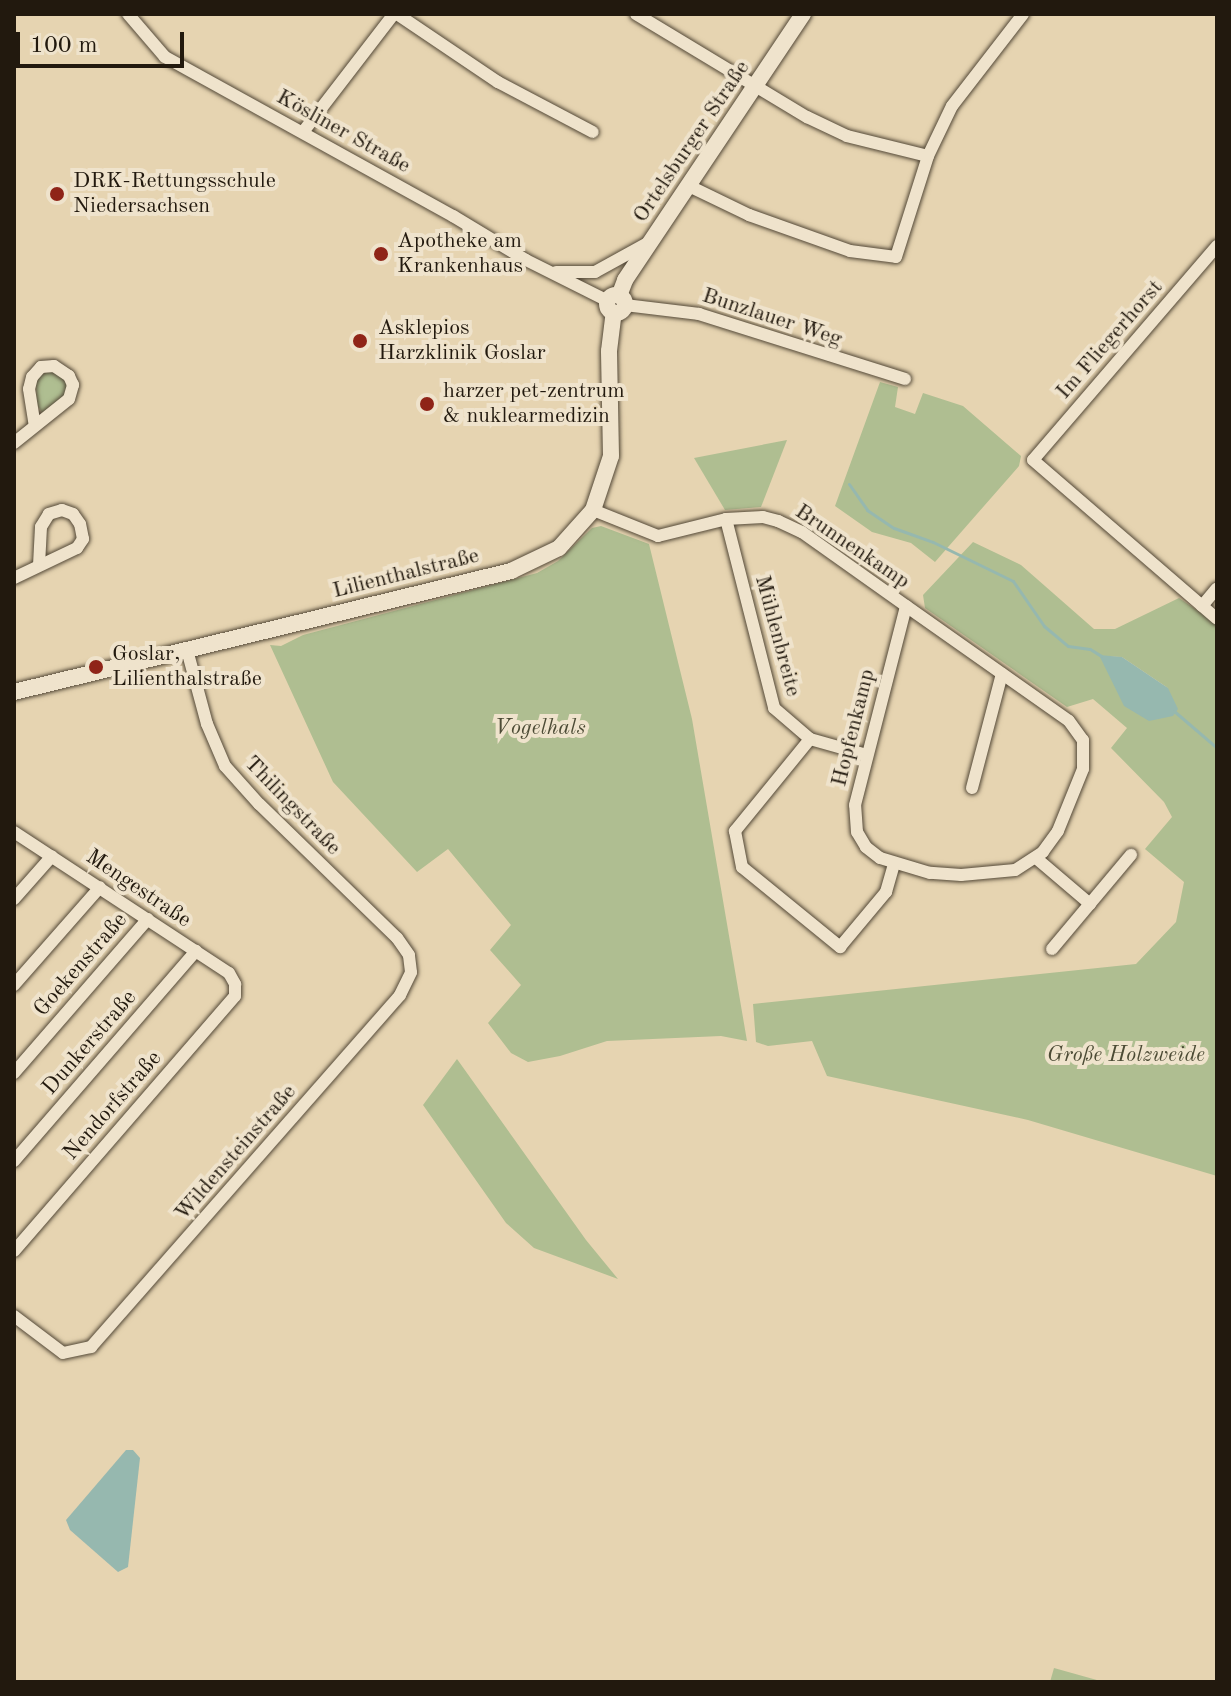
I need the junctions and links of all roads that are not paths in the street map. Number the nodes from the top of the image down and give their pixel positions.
1 (128, 14) edge
2 (395, 14) edge
3 (636, 14) edge
4 (803, 14) edge
5 (1023, 14) edge
6 (757, 86) junction
7 (303, 132) junction
8 (593, 132) dead end
9 (928, 156) junction
10 (689, 186) junction
11 (652, 240) junction
12 (1217, 246) edge
13 (550, 272) junction
14 (616, 304) junction
15 (905, 379) dead end
16 (35, 425) junction
17 (14, 443) edge
18 (593, 510) junction
19 (726, 519) junction
20 (39, 565) junction
21 (14, 578) edge
22 (1217, 588) edge
23 (906, 606) junction
24 (1202, 606) junction
25 (1217, 619) edge
26 (187, 650) junction
27 (1002, 674) junction
28 (14, 692) edge
29 (810, 739) junction
30 (867, 755) junction
31 (972, 788) dead end
32 (14, 832) edge
33 (1131, 855) dead end
34 (52, 856) junction
35 (1036, 858) junction
36 (894, 864) junction
37 (100, 887) junction
38 (14, 899) edge
39 (1090, 904) junction
40 (148, 919) junction
41 (1052, 949) dead end
42 (196, 951) junction
43 (412, 963) joint
44 (235, 984) joint
45 (14, 985) edge
46 (14, 1073) edge
47 (14, 1161) edge
48 (14, 1251) edge
49 (14, 1316) edge

1 - 7 street, Kösliner Straße
2 - 7 street
2 - 8 street
3 - 6 street
4 - 6 street, Ortelsburger Straße
5 - 9 street
6 - 9 street
6 - 10 street, Ortelsburger Straße
7 - 13 street, Kösliner Straße
9 - 10 street
10 - 11 street, Ortelsburger Straße
11 - 13 street, Kösliner Straße
11 - 14 street, Ortelsburger Straße
12 - 24 street, Im Fliegerhorst
13 - 14 street, Kösliner Straße
14 - 15 street, Bunzlauer Weg
14 - 18 street, Lilienthalstraße
16 - 16 street
16 - 17 street
18 - 19 street, Brunnenkamp
18 - 26 street, Lilienthalstraße
19 - 23 street, Brunnenkamp
19 - 29 street, Mühlenbreite
20 - 20 street
20 - 21 street
22 - 24 street
23 - 27 street
23 - 30 street, Hopfenkamp
24 - 25 street
26 - 28 street, Lilienthalstraße
26 - 43 street, Thilingstraße
27 - 31 street
27 - 35 street
29 - 30 street, Mühlenbreite
29 - 36 street
30 - 36 street, Hopfenkamp
32 - 34 street, Mengestraße
33 - 39 street
34 - 37 street, Mengestraße
34 - 38 street
35 - 36 street, Hopfenkamp
35 - 39 street
37 - 40 street, Mengestraße
37 - 45 street
39 - 41 street
40 - 42 street, Mengestraße
40 - 46 street, Goekenstraße
42 - 44 street, Mengestraße
42 - 47 street, Dunkerstraße
43 - 49 street, Wildensteinstraße
44 - 48 street, Nendorfstraße

